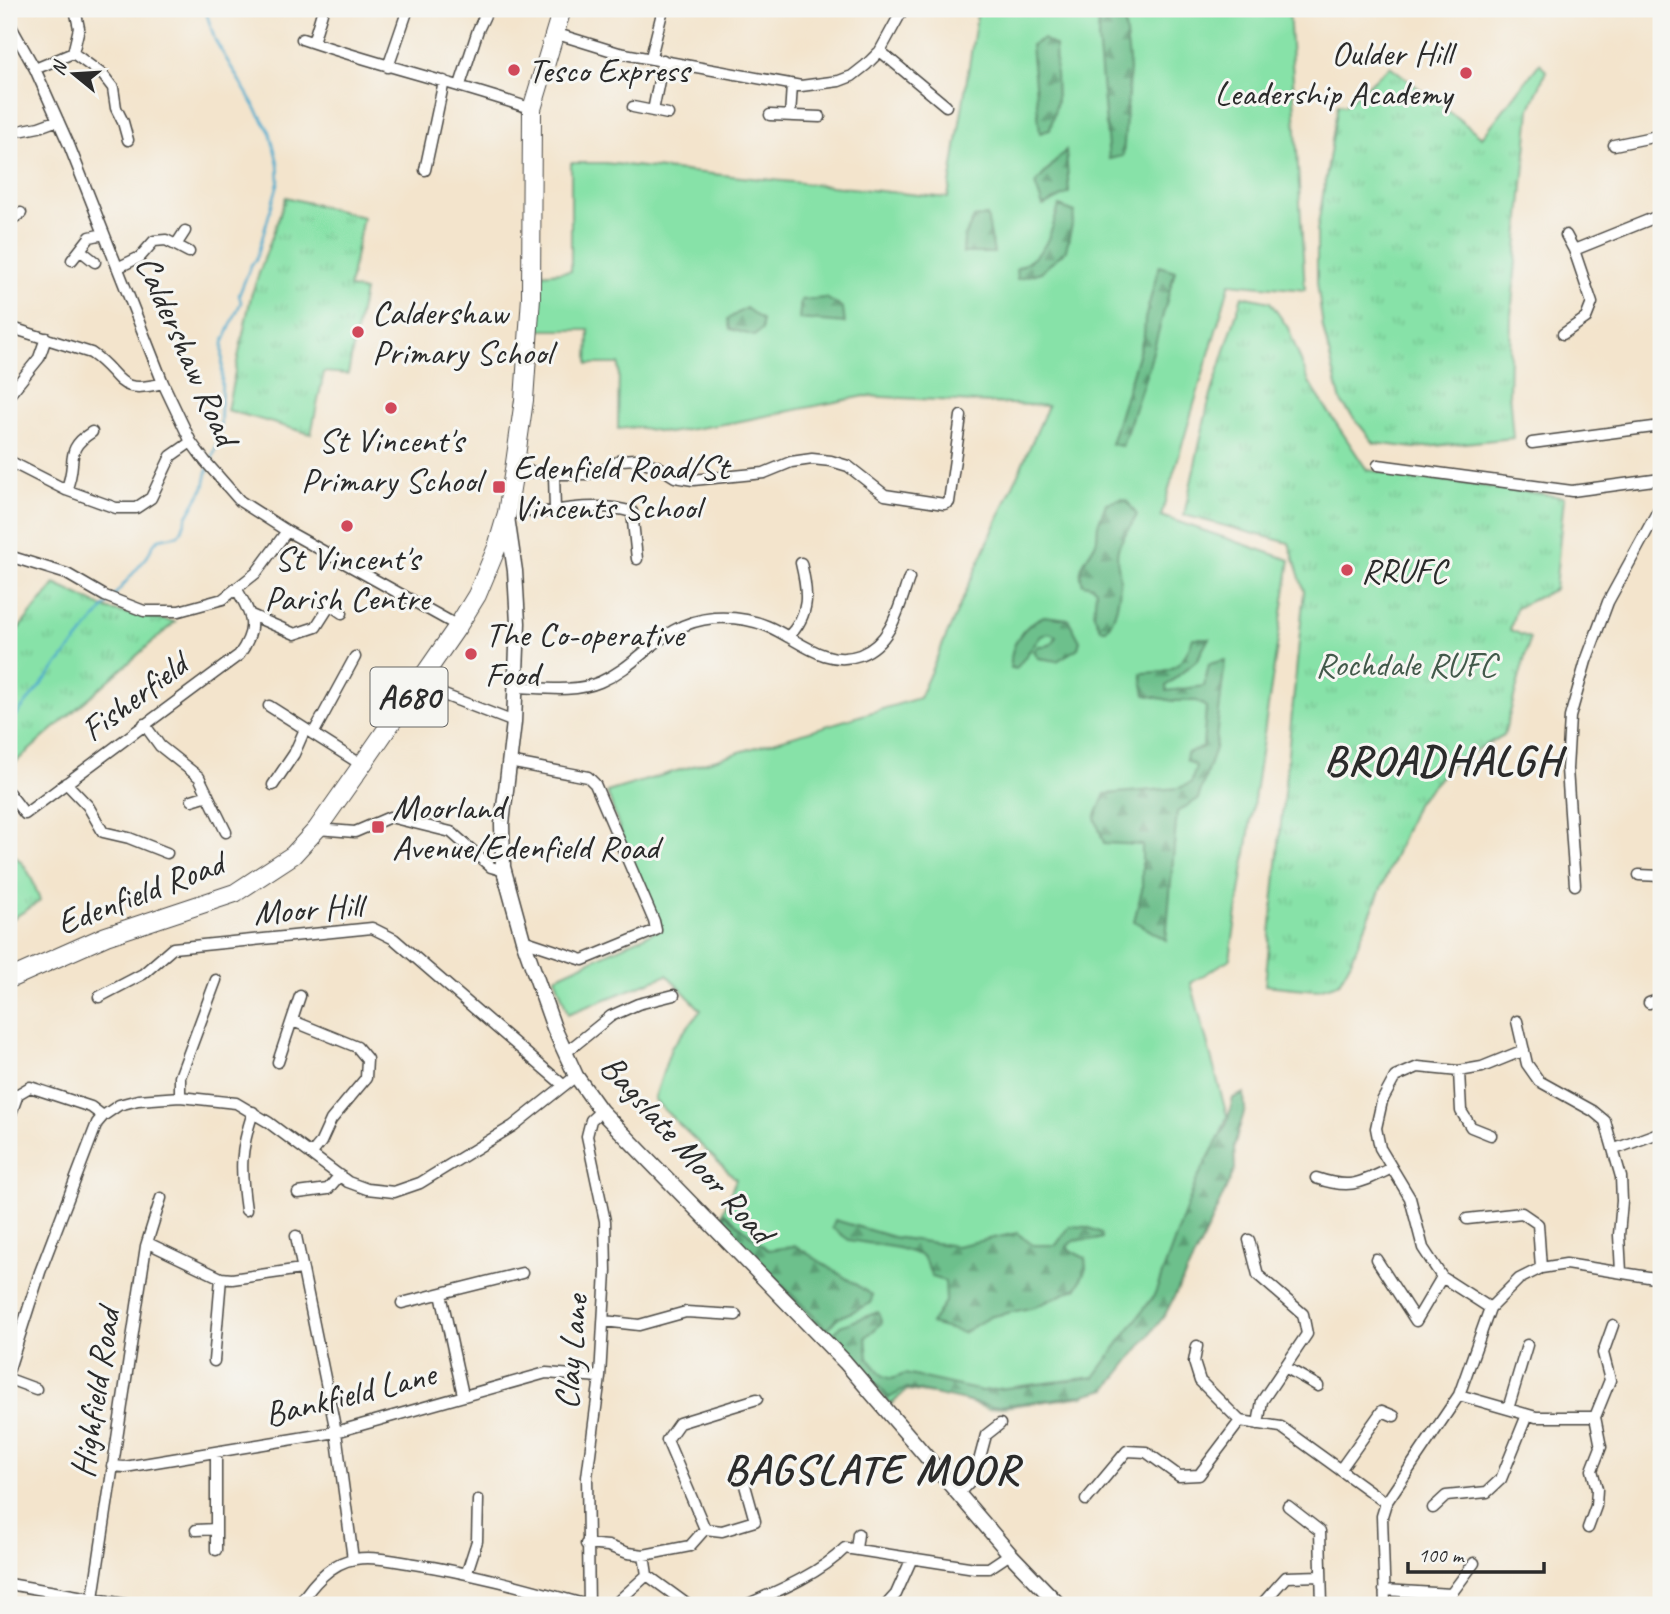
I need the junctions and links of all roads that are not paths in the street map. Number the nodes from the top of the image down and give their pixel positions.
1 (75, 9) edge
2 (323, 9) edge
3 (408, 9) edge
4 (488, 9) edge
5 (562, 9) edge
6 (663, 9) edge
7 (903, 9) edge
8 (9, 23) edge
9 (554, 33) junction
10 (880, 51) junction
11 (73, 53) junction
12 (657, 58) junction
13 (388, 67) junction
14 (35, 69) junction
15 (444, 81) junction
16 (460, 85) junction
17 (792, 85) junction
18 (946, 106) dead end
19 (633, 107) dead end
20 (532, 109) junction
21 (653, 111) junction
22 (668, 114) dead end
23 (770, 115) dead end
24 (790, 116) junction
25 (820, 117) dead end
26 (58, 120) junction
27 (9, 133) edge
28 (128, 140) dead end
29 (1614, 145) dead end
30 (1661, 151) edge
31 (425, 170) dead end
32 (21, 213) dead end
33 (1661, 215) edge
34 (9, 221) edge
35 (184, 231) dead end
36 (104, 234) junction
37 (1566, 235) dead end
38 (176, 245) junction
39 (80, 250) junction
40 (1574, 250) junction
41 (189, 252) dead end
42 (72, 260) dead end
43 (95, 261) dead end
44 (118, 267) junction
45 (9, 327) edge
46 (1563, 334) dead end
47 (46, 338) junction
48 (163, 383) junction
49 (10, 394) edge
50 (961, 416) dead end
51 (1661, 426) edge
52 (92, 432) dead end
53 (191, 442) junction
54 (1532, 443) dead end
55 (9, 461) edge
56 (1378, 465) dead end
57 (514, 470) junction
58 (554, 474) junction
59 (1661, 479) edge
60 (66, 490) junction
61 (1661, 505) edge
62 (555, 510) junction
63 (507, 513) junction
64 (534, 514) dead end
65 (286, 531) junction
66 (9, 556) edge
67 (637, 559) dead end
68 (493, 560) junction
69 (802, 563) dead end
70 (514, 568) junction
71 (909, 578) dead end
72 (236, 588) junction
73 (342, 613) dead end
74 (251, 615) junction
75 (458, 626) junction
76 (788, 637) junction
77 (355, 657) dead end
78 (418, 685) junction
79 (516, 687) junction
80 (269, 706) dead end
81 (514, 722) junction
82 (144, 724) junction
83 (309, 731) junction
84 (509, 762) junction
85 (362, 765) junction
86 (66, 783) junction
87 (273, 785) dead end
88 (9, 793) edge
89 (208, 795) junction
90 (192, 800) dead end
91 (317, 829) junction
92 (226, 832) dead end
93 (167, 853) dead end
94 (503, 867) junction
95 (1639, 875) dead end
96 (1661, 876) edge
97 (1575, 885) dead end
98 (523, 940) junction
99 (11, 976) edge
100 (216, 980) dead end
101 (674, 995) dead end
102 (300, 996) dead end
103 (99, 997) dead end
104 (1661, 999) edge
105 (1649, 1003) dead end
106 (293, 1021) junction
107 (1517, 1021) dead end
108 (1524, 1049) junction
109 (565, 1053) junction
110 (278, 1062) dead end
111 (1458, 1070) junction
112 (576, 1076) junction
113 (563, 1085) junction
114 (180, 1097) junction
115 (601, 1111) junction
116 (253, 1112) junction
117 (103, 1116) junction
118 (9, 1119) edge
119 (1661, 1132) edge
120 (1491, 1135) dead end
121 (1615, 1149) junction
122 (312, 1153) junction
123 (1392, 1168) junction
124 (340, 1175) junction
125 (1315, 1178) dead end
126 (298, 1193) dead end
127 (161, 1198) dead end
128 (246, 1210) dead end
129 (1467, 1219) dead end
130 (296, 1236) dead end
131 (1248, 1240) dead end
132 (148, 1243) junction
133 (1376, 1259) dead end
134 (1541, 1268) junction
135 (301, 1269) junction
136 (1621, 1272) junction
137 (522, 1273) dead end
138 (1443, 1276) junction
139 (220, 1278) junction
140 (1661, 1279) edge
141 (441, 1294) junction
142 (402, 1303) dead end
143 (1490, 1308) junction
144 (736, 1315) dead end
145 (604, 1321) junction
146 (1416, 1321) junction
147 (1613, 1325) dead end
148 (1424, 1330) dead end
149 (1527, 1345) dead end
150 (1197, 1346) dead end
151 (214, 1361) dead end
152 (1284, 1367) junction
153 (9, 1369) edge
154 (600, 1377) junction
155 (9, 1379) edge
156 (1318, 1386) dead end
157 (36, 1389) dead end
158 (463, 1395) junction
159 (1459, 1395) junction
160 (757, 1399) dead end
161 (1508, 1409) junction
162 (1527, 1415) junction
163 (1394, 1416) dead end
164 (1595, 1417) junction
165 (1240, 1421) junction
166 (1000, 1424) dead end
167 (1258, 1424) junction
168 (336, 1432) junction
169 (216, 1452) junction
170 (112, 1466) junction
171 (1340, 1470) junction
172 (741, 1471) dead end
173 (958, 1494) junction
174 (478, 1500) dead end
175 (1086, 1500) dead end
176 (1387, 1503) junction
177 (1288, 1506) dead end
178 (1433, 1508) dead end
179 (1588, 1528) dead end
180 (216, 1529) junction
181 (705, 1529) junction
182 (196, 1530) dead end
183 (858, 1534) dead end
184 (586, 1544) junction
185 (856, 1549) junction
186 (216, 1550) dead end
187 (1010, 1554) junction
188 (644, 1555) junction
189 (912, 1558) junction
190 (353, 1559) junction
191 (1474, 1563) dead end
192 (467, 1572) junction
193 (647, 1575) junction
194 (1321, 1576) junction
195 (9, 1584) edge
196 (1384, 1590) junction
197 (93, 1598) junction
198 (130, 1605) edge
199 (299, 1605) edge
200 (588, 1605) edge
201 (614, 1605) edge
202 (688, 1605) edge
203 (746, 1605) edge
204 (886, 1605) edge
205 (1059, 1605) edge
206 (1261, 1605) edge
207 (1322, 1605) edge
208 (1385, 1605) edge

1 - 11 street
2 - 13 street
3 - 13 street
4 - 16 street
5 - 9 main road, Edenfield Road / A680
6 - 12 street
7 - 10 street
8 - 14 street, Caldershaw Road
9 - 12 street
9 - 20 main road, Edenfield Road / A680
10 - 17 street
10 - 18 street
11 - 14 street
11 - 28 street
12 - 17 street
12 - 21 street
13 - 15 street
14 - 26 street, Caldershaw Road
15 - 16 street
15 - 31 street
16 - 20 street
17 - 24 street
19 - 21 street
20 - 57 main road, Edenfield Road / A680
21 - 22 street
23 - 24 street
24 - 25 street
26 - 27 street
26 - 36 street, Caldershaw Road
29 - 30 street
32 - 34 street
33 - 40 street
35 - 38 street
36 - 39 street
36 - 44 street, Caldershaw Road
37 - 40 street
38 - 41 street
38 - 44 street
39 - 42 street
39 - 43 street
40 - 46 street
44 - 48 street, Caldershaw Road
45 - 47 street
47 - 48 street
47 - 49 street
48 - 53 street, Caldershaw Road
50 - 58 street
51 - 54 street
52 - 60 street
53 - 60 street
53 - 65 street, Caldershaw Road
55 - 60 street
56 - 59 street
57 - 58 street
57 - 63 main road, Edenfield Road / A680
58 - 62 street
61 - 97 street
62 - 64 street
62 - 67 street
63 - 68 main road, Edenfield Road / A680
63 - 70 street, Bagslate Moor Road
65 - 72 street
65 - 75 street, Caldershaw Road
66 - 72 street
68 - 70 street
68 - 75 main road, Edenfield Road / A680
69 - 76 street
70 - 79 street, Bagslate Moor Road
71 - 76 street
72 - 74 street
73 - 74 street
74 - 82 street, Fisherfield
75 - 78 main road, Edenfield Road / A680
76 - 79 street
77 - 83 street
78 - 81 street
78 - 85 main road, Edenfield Road / A680
79 - 81 street, Bagslate Moor Road
80 - 83 street
81 - 84 street, Bagslate Moor Road
82 - 86 street, Fisherfield
82 - 89 street
83 - 85 street
83 - 87 street
84 - 94 street, Bagslate Moor Road
84 - 98 street
85 - 91 main road, Edenfield Road / A680
86 - 88 street, Fisherfield
86 - 93 street
89 - 90 street
89 - 92 street
91 - 94 street
91 - 99 main road, Edenfield Road / A680
94 - 98 street, Bagslate Moor Road
95 - 96 street
98 - 109 street, Bagslate Moor Road
100 - 114 street
101 - 109 street
102 - 106 street
103 - 113 street, Moor Hill
104 - 105 street
106 - 110 street
106 - 122 street
107 - 108 street
108 - 111 street
108 - 121 street
109 - 112 street, Bagslate Moor Road
111 - 120 street
111 - 123 street
112 - 113 street
112 - 115 street, Bagslate Moor Road
113 - 124 street
114 - 116 street
114 - 117 street
115 - 145 street, Clay Lane
115 - 173 street, Bagslate Moor Road
116 - 122 street
116 - 128 street
117 - 118 street
117 - 153 street
119 - 121 street
121 - 136 street
122 - 124 street
123 - 125 street
123 - 138 street
124 - 126 street
127 - 132 street, Highfield Road
129 - 134 street
130 - 135 street
131 - 152 street
132 - 139 street
132 - 170 street, Highfield Road
133 - 146 street
134 - 136 street
134 - 143 street
135 - 139 street
135 - 168 street
136 - 140 street
137 - 141 street
138 - 143 street
138 - 146 street
139 - 151 street
141 - 142 street
141 - 158 street
143 - 159 street
144 - 145 street
145 - 154 street, Clay Lane
146 - 148 street
147 - 164 street
149 - 161 street
150 - 165 street
152 - 156 street
152 - 167 street
154 - 158 street, Bankfield Lane
154 - 184 street, Clay Lane
155 - 157 street
158 - 168 street, Bankfield Lane
159 - 161 street
159 - 176 street
160 - 181 street
161 - 162 street
162 - 164 street
162 - 178 street
163 - 171 street
164 - 179 street
165 - 167 street
165 - 175 street
166 - 173 street
167 - 171 street
168 - 169 street, Bankfield Lane
168 - 190 street
169 - 170 street, Bankfield Lane
169 - 180 street
170 - 197 street, Highfield Road
171 - 176 street
172 - 181 street
173 - 187 street, Bagslate Moor Road
174 - 192 street
176 - 196 street
177 - 194 street
180 - 182 street
180 - 186 street
181 - 188 street
183 - 185 street
184 - 188 street
184 - 200 street, Clay Lane
185 - 189 street
185 - 203 street
187 - 189 street
187 - 205 street, Bagslate Moor Road
188 - 193 street
189 - 204 street
190 - 192 street
190 - 199 street
191 - 196 street
192 - 200 street
193 - 201 street
193 - 202 street
194 - 206 street
194 - 207 street
195 - 197 street
196 - 208 street
197 - 198 street

